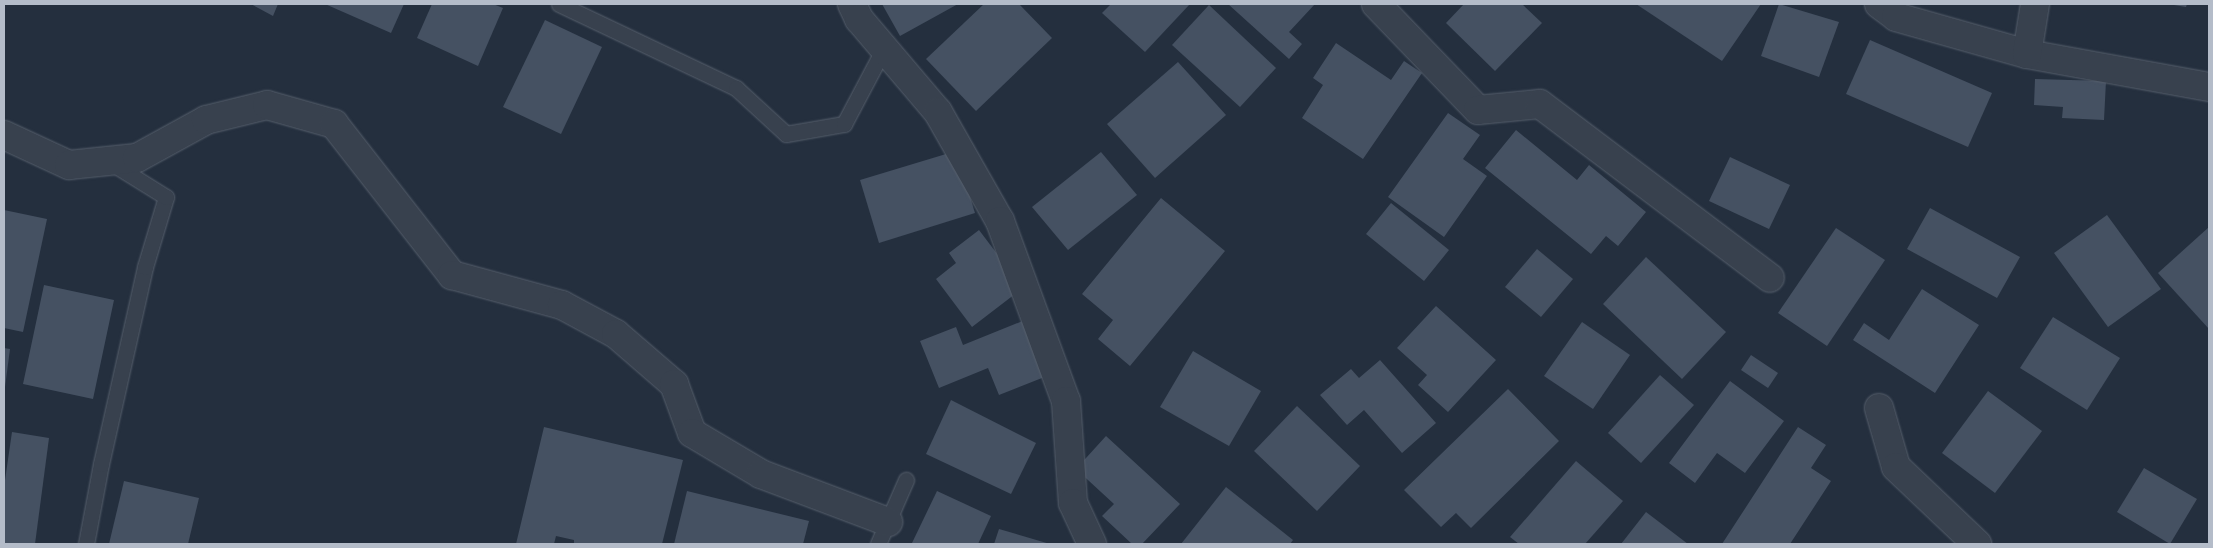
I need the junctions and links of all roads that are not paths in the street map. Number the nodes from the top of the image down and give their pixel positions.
1 (559, 4) edge
2 (852, 4) edge
3 (1376, 4) edge
4 (1879, 4) edge
5 (2035, 4) edge
6 (884, 48) junction
7 (2027, 54) junction
8 (2209, 87) edge
9 (4, 136) edge
10 (109, 161) junction
11 (1770, 278) dead end
12 (1879, 408) dead end
13 (906, 480) dead end
14 (883, 533) edge
15 (86, 544) edge
16 (1092, 544) edge
17 (1978, 544) edge

1 - 6 lane
2 - 6 street
3 - 11 street
4 - 7 street
5 - 7 street
6 - 16 street
7 - 8 street
9 - 10 street
10 - 14 street
10 - 15 lane
12 - 17 street
13 - 14 lane

